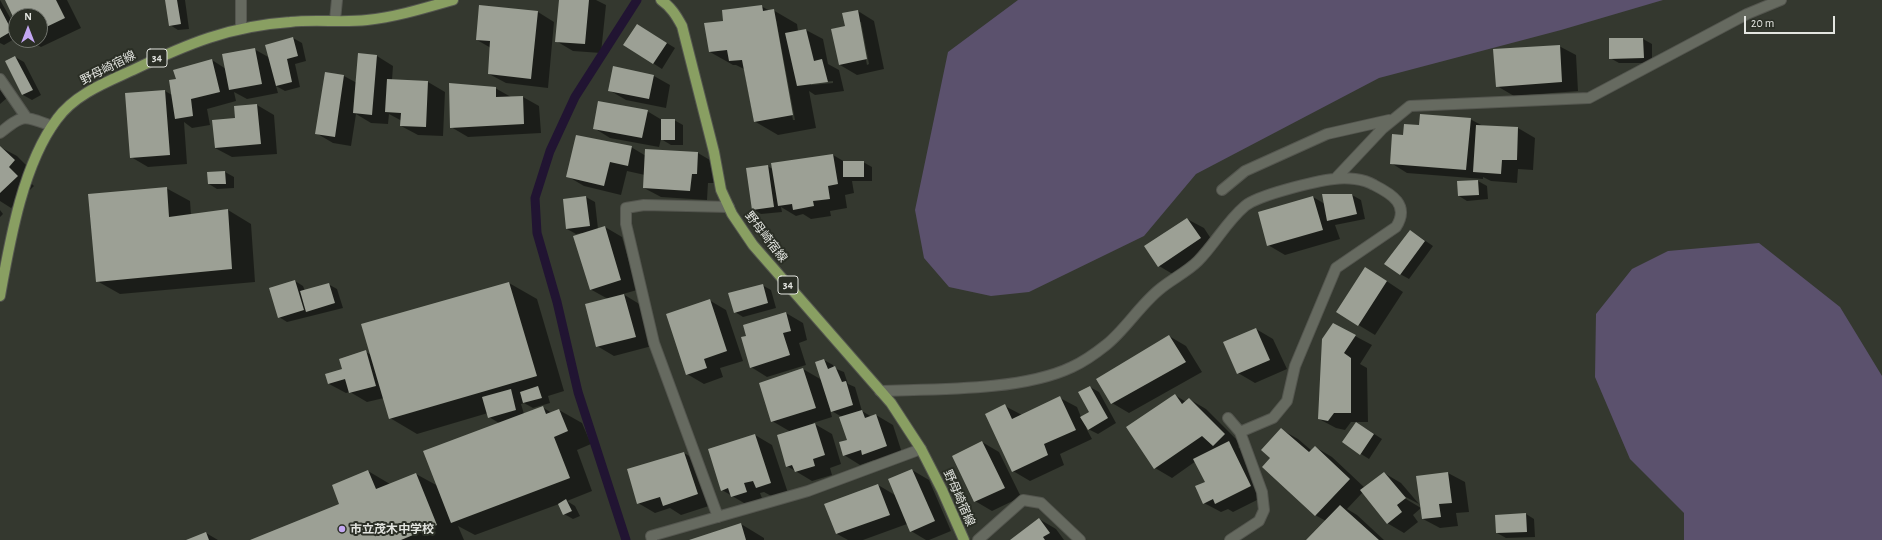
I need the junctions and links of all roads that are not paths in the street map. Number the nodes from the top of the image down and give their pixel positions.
1 (241, 0) edge
2 (337, 0) edge
3 (453, 0) edge
4 (1781, 0) edge
5 (664, 2) edge
6 (334, 20) junction
7 (241, 29) junction
8 (0, 79) edge
9 (26, 117) junction
10 (1393, 120) junction
11 (52, 126) junction
12 (0, 133) edge
13 (1335, 179) junction
14 (1222, 190) dead end
15 (729, 208) junction
16 (0, 296) edge
17 (880, 391) junction
18 (1228, 418) dead end
19 (1240, 432) junction
20 (921, 450) junction
21 (718, 517) junction
22 (652, 540) edge
23 (964, 540) edge
24 (978, 540) edge
25 (1080, 540) edge
26 (1230, 540) edge

1 - 7 street
2 - 6 street
3 - 6 main road, 野母崎宿線 / 34
4 - 10 street
5 - 15 main road, 野母崎宿線 / 34
6 - 7 main road, 野母崎宿線 / 34
7 - 11 main road, 野母崎宿線 / 34
8 - 9 street
9 - 11 street
9 - 12 street
10 - 13 street
10 - 14 street
11 - 16 main road, 野母崎宿線 / 34
13 - 17 street
13 - 19 street
15 - 17 main road, 野母崎宿線 / 34
15 - 21 street
17 - 20 main road, 野母崎宿線 / 34
18 - 19 street
19 - 26 street
20 - 21 street
20 - 23 main road, 野母崎宿線 / 34
21 - 22 street
24 - 25 street

